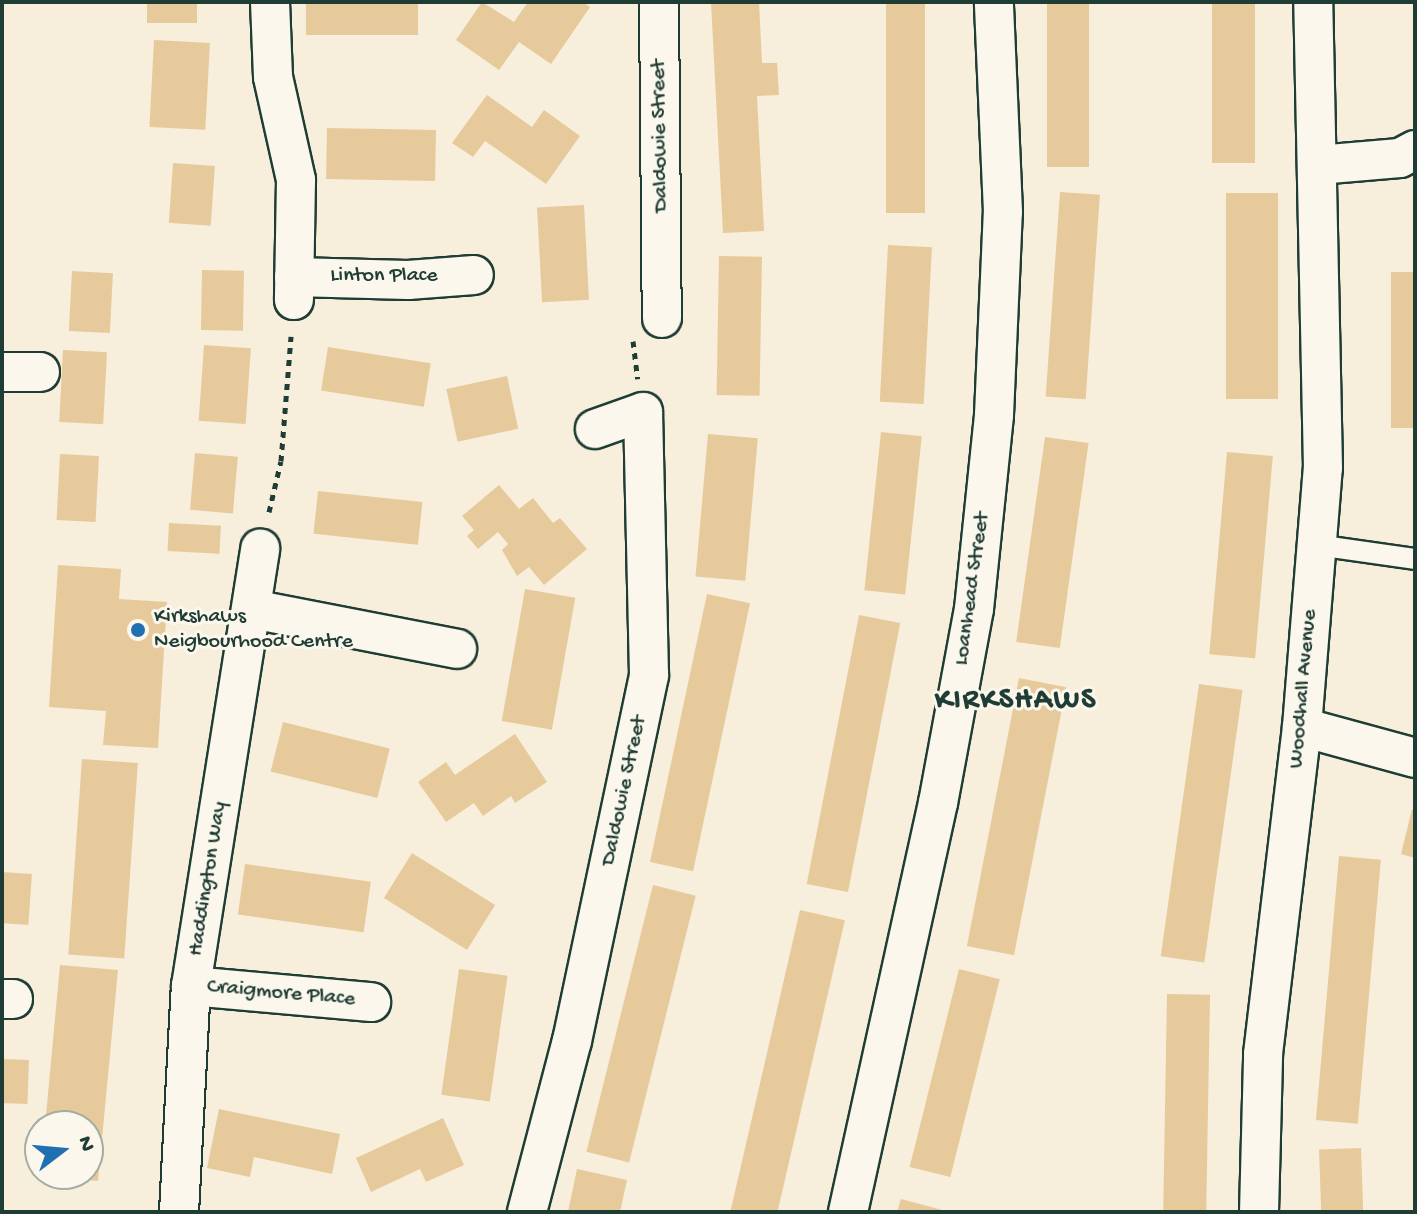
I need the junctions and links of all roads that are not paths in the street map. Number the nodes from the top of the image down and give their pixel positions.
1 (270, 2) edge
2 (659, 2) edge
3 (994, 2) edge
4 (1313, 2) edge
5 (1415, 150) edge
6 (1318, 165) junction
7 (474, 275) dead end
8 (662, 318) road end
9 (2, 372) edge
10 (40, 372) dead end
11 (595, 429) dead end
12 (1317, 545) junction
13 (260, 548) road end
14 (1415, 559) edge
15 (252, 609) junction
16 (457, 649) dead end
17 (1302, 727) junction
18 (1415, 758) edge
19 (191, 986) junction
20 (371, 1002) dead end
21 (179, 1212) edge
22 (527, 1212) edge
23 (848, 1212) edge
24 (1259, 1212) edge

1 - 7 street, Linton Place
2 - 8 street, Daldowie Street
3 - 23 street, Loanhead Street
4 - 6 street, Woodhall Avenue
5 - 6 street
6 - 12 street, Woodhall Avenue
9 - 10 street
11 - 22 street, Daldowie Street
12 - 14 lane
12 - 17 street, Woodhall Avenue
13 - 15 street, Haddington Way
15 - 16 street
15 - 19 street, Haddington Way
17 - 18 street
17 - 24 street, Woodhall Avenue
19 - 20 street, Craigmore Place
19 - 21 street, Haddington Way

